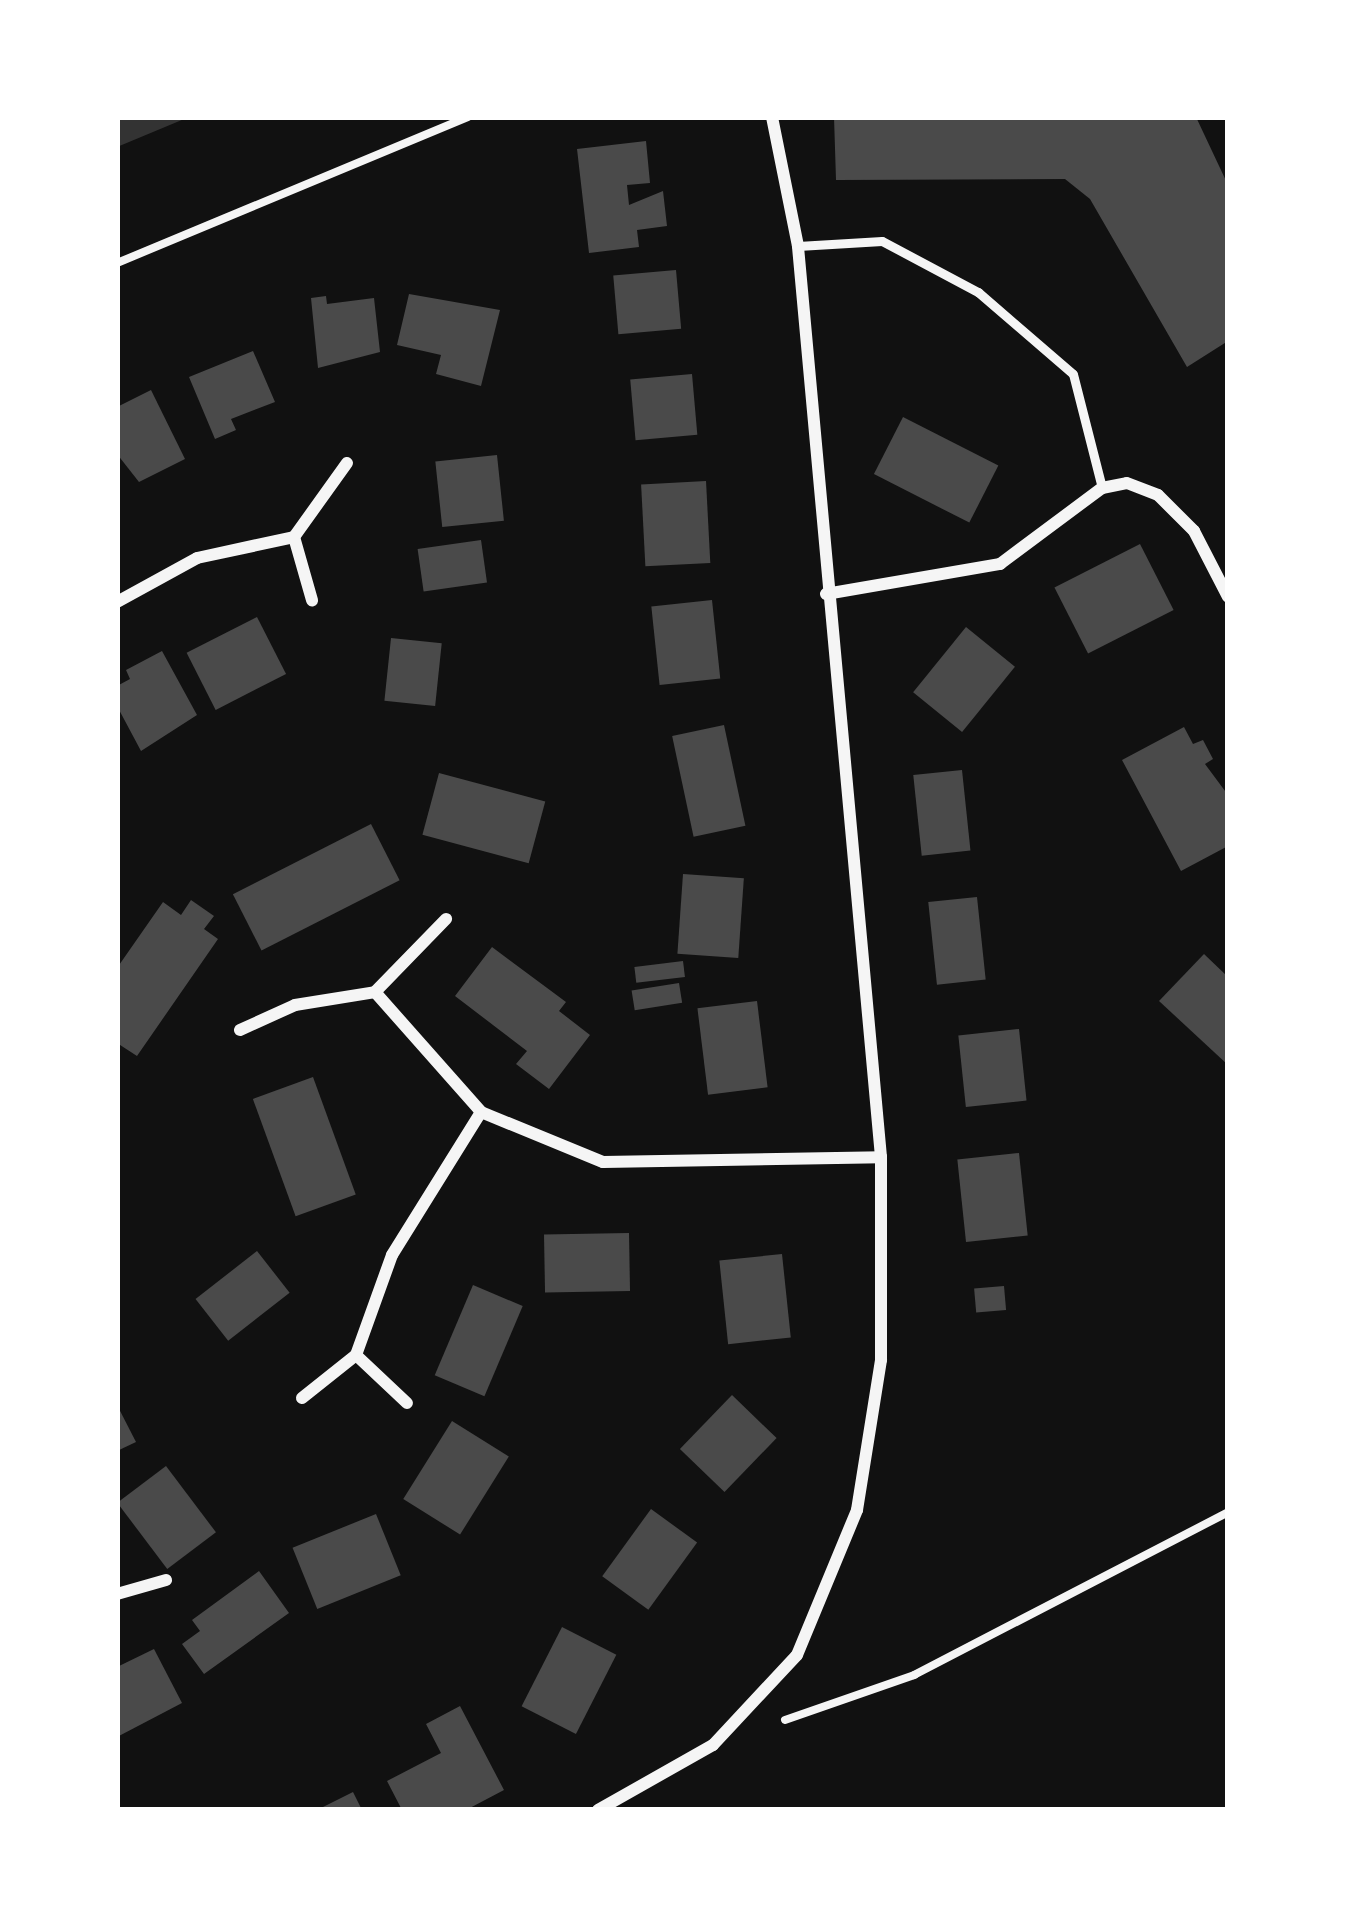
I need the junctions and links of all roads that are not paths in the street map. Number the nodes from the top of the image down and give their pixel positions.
1 (772, 117) edge
2 (798, 246) junction
3 (347, 463) dead end
4 (1102, 488) junction
5 (294, 537) junction
6 (826, 594) junction
7 (1228, 597) edge
8 (312, 600) dead end
9 (117, 602) edge
10 (446, 919) dead end
11 (375, 992) junction
12 (240, 1030) dead end
13 (481, 1112) junction
14 (881, 1157) junction
15 (356, 1355) junction
16 (302, 1398) dead end
17 (406, 1403) dead end
18 (166, 1580) dead end
19 (117, 1594) edge
20 (598, 1810) edge

1 - 2 street
2 - 4 lane
2 - 6 street
3 - 5 street
4 - 6 street
4 - 7 street
5 - 8 street
5 - 9 street
6 - 14 street
10 - 11 street
11 - 12 street
11 - 13 street
13 - 14 street
13 - 15 street
14 - 20 street
15 - 16 street
15 - 17 street
18 - 19 street

